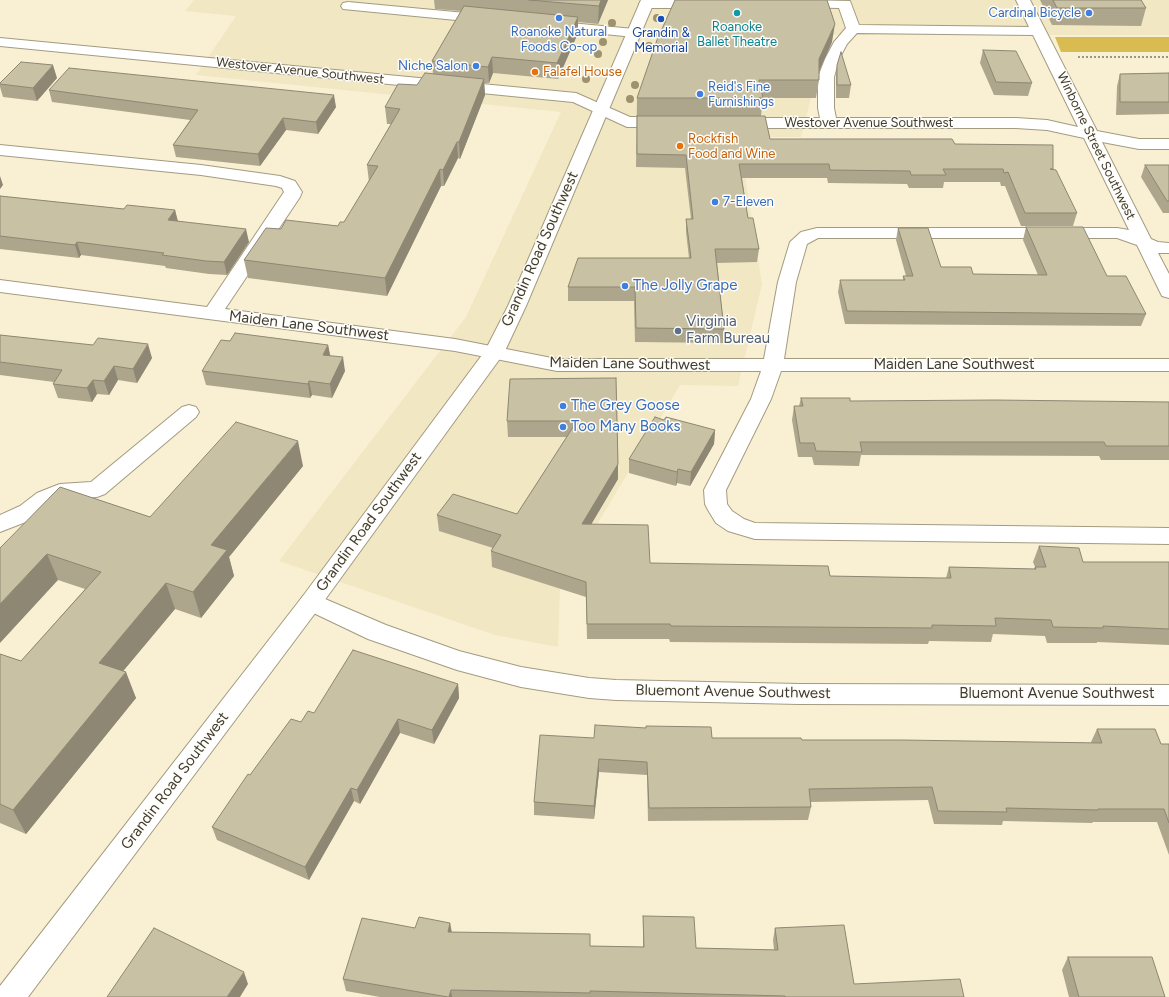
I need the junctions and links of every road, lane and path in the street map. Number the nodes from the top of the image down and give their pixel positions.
1 (1023, 0) edge
2 (647, 2) edge
3 (713, 4) edge
4 (783, 4) edge
5 (348, 6) dead end
6 (504, 21) edge
7 (535, 24) edge
8 (853, 29) junction
9 (1039, 31) junction
10 (634, 33) junction
11 (0, 42) edge
12 (1051, 57) junction
13 (1169, 57) edge
14 (600, 110) junction
15 (681, 122) edge
16 (719, 123) edge
17 (829, 123) junction
18 (1090, 134) junction
19 (1169, 144) edge
20 (0, 150) edge
21 (1144, 243) junction
22 (1169, 248) edge
23 (0, 286) edge
24 (1169, 292) edge
25 (212, 314) junction
26 (494, 353) junction
27 (773, 365) junction
28 (1169, 365) edge
29 (189, 412) dead end
30 (0, 524) edge
31 (1169, 536) edge
32 (311, 602) junction
33 (1169, 695) edge
34 (10, 997) edge

1 - 9 street, Winborne Street Southwest
2 - 3 street
2 - 10 street, Grandin Road Southwest
4 - 8 street
5 - 6 street
7 - 10 street
8 - 9 street
8 - 17 street
9 - 12 street, Winborne Street Southwest
10 - 14 street, Grandin Road Southwest
11 - 14 street, Westover Avenue Southwest
12 - 13 path
12 - 18 street, Winborne Street Southwest
14 - 15 street, Westover Avenue Southwest
14 - 26 street, Grandin Road Southwest
16 - 17 street, Westover Avenue Southwest
17 - 18 street, Westover Avenue Southwest
18 - 19 street, Westover Avenue Southwest
18 - 21 street, Winborne Street Southwest
20 - 25 street
21 - 22 street
21 - 24 street, Winborne Street Southwest
21 - 27 street
23 - 25 street, Maiden Lane Southwest
25 - 26 street, Maiden Lane Southwest
26 - 27 street, Maiden Lane Southwest
26 - 32 street, Grandin Road Southwest
27 - 28 street, Maiden Lane Southwest
27 - 31 street
29 - 30 street
32 - 33 street, Bluemont Avenue Southwest
32 - 34 street, Grandin Road Southwest

